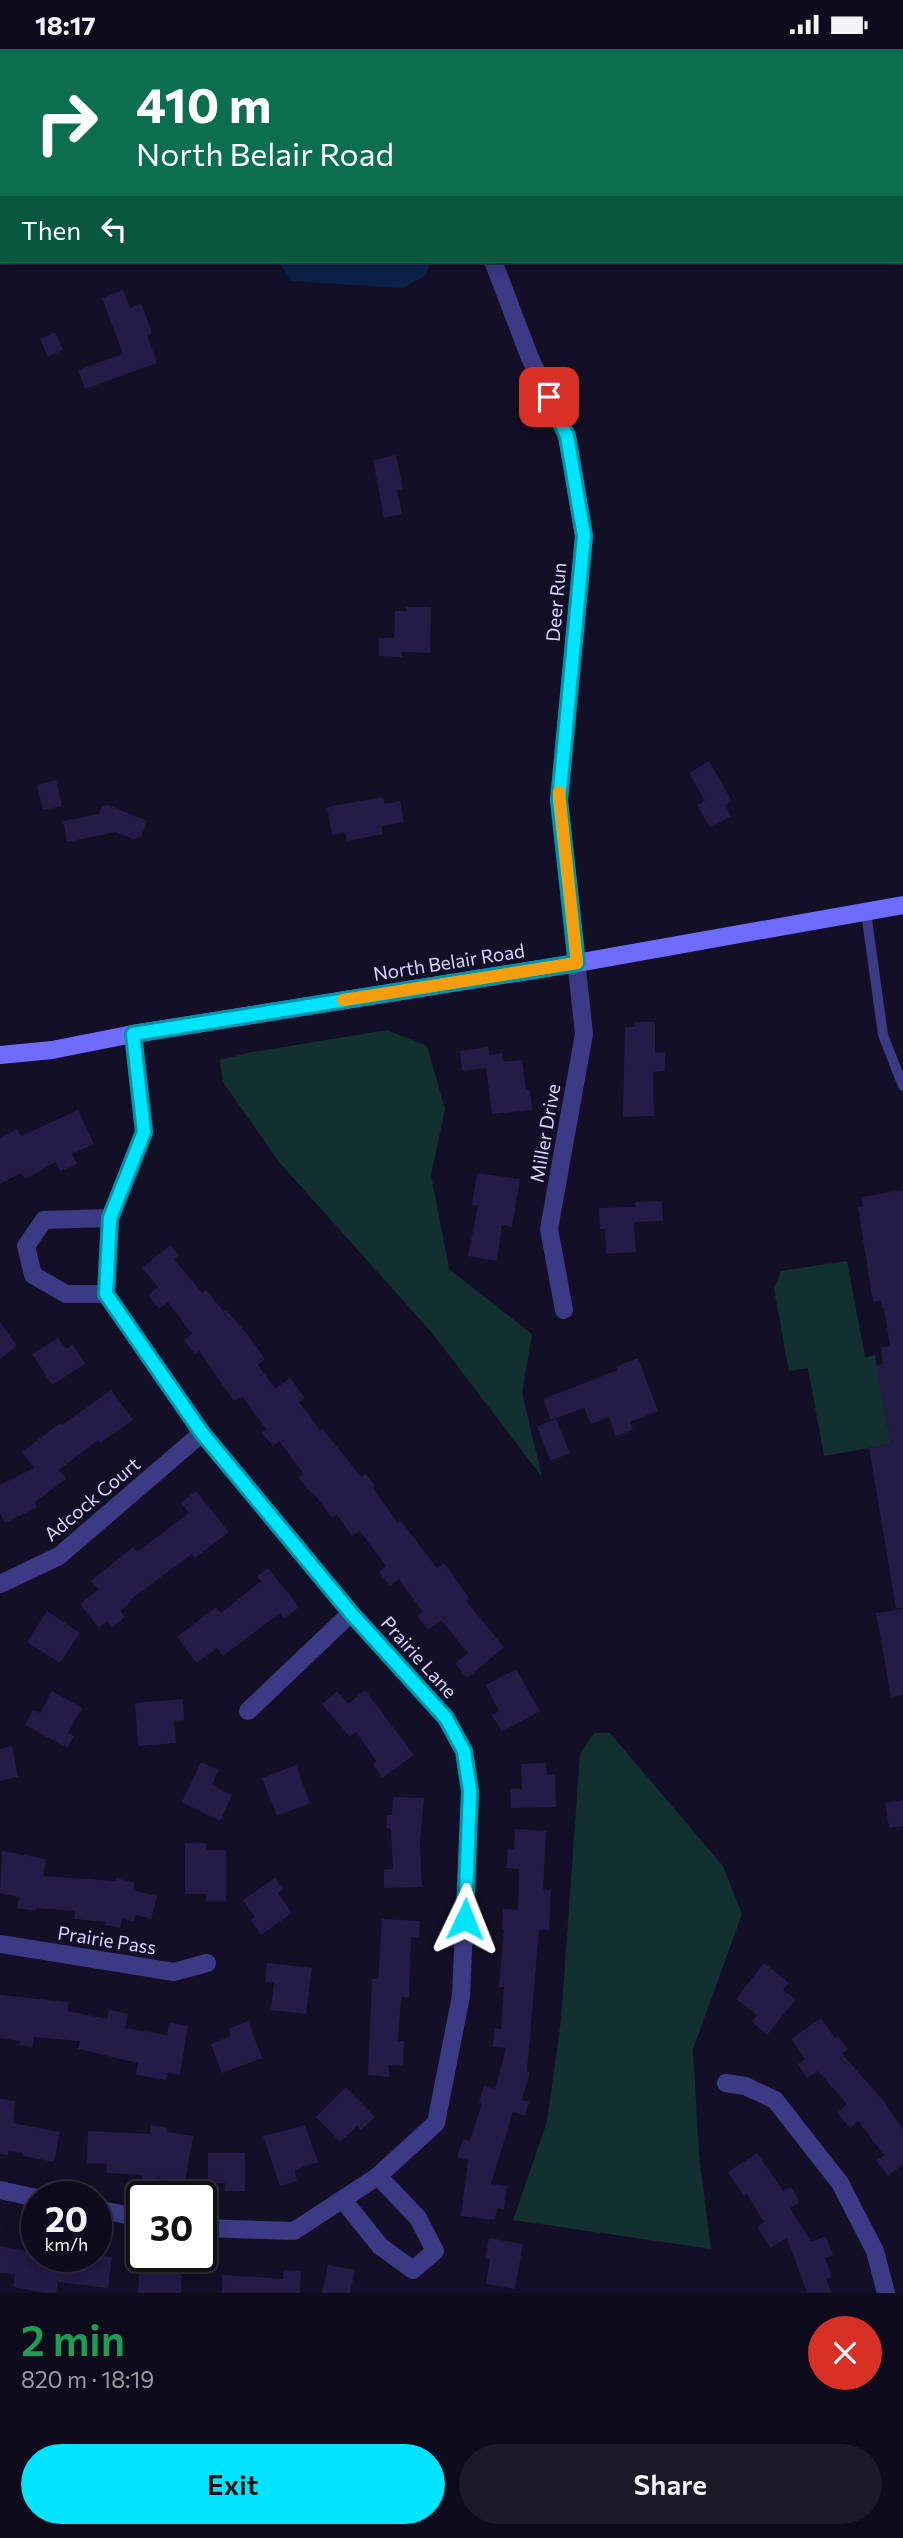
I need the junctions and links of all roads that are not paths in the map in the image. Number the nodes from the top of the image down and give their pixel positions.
1 (494, 263) edge
2 (903, 905) edge
3 (866, 912) junction
4 (577, 963) junction
5 (133, 1034) junction
6 (0, 1055) edge
7 (903, 1086) edge
8 (110, 1218) junction
9 (106, 1294) junction
10 (564, 1310) dead end
11 (202, 1433) junction
12 (0, 1584) edge
13 (351, 1613) junction
14 (248, 1711) dead end
15 (0, 1944) edge
16 (207, 1963) dead end
17 (726, 2083) dead end
18 (378, 2176) junction
19 (0, 2190) edge
20 (21, 2194) edge
21 (343, 2200) junction
22 (217, 2229) edge
23 (886, 2293) edge

1 - 4 street, Deer Run
2 - 3 street, North Belair Road
3 - 4 street, North Belair Road
3 - 7 lane
4 - 5 street, North Belair Road
4 - 10 street, Miller Drive
5 - 6 street, North Belair Road
5 - 8 street
8 - 9 street
8 - 9 street
9 - 11 street, Prairie Lane
11 - 12 street, Adcock Court
11 - 13 street, Prairie Lane
13 - 14 street
13 - 18 street, Prairie Lane
15 - 16 street, Prairie Pass
17 - 23 street
18 - 21 street, Prairie Lane
18 - 21 street
19 - 20 street
21 - 22 street, Prairie Lane

